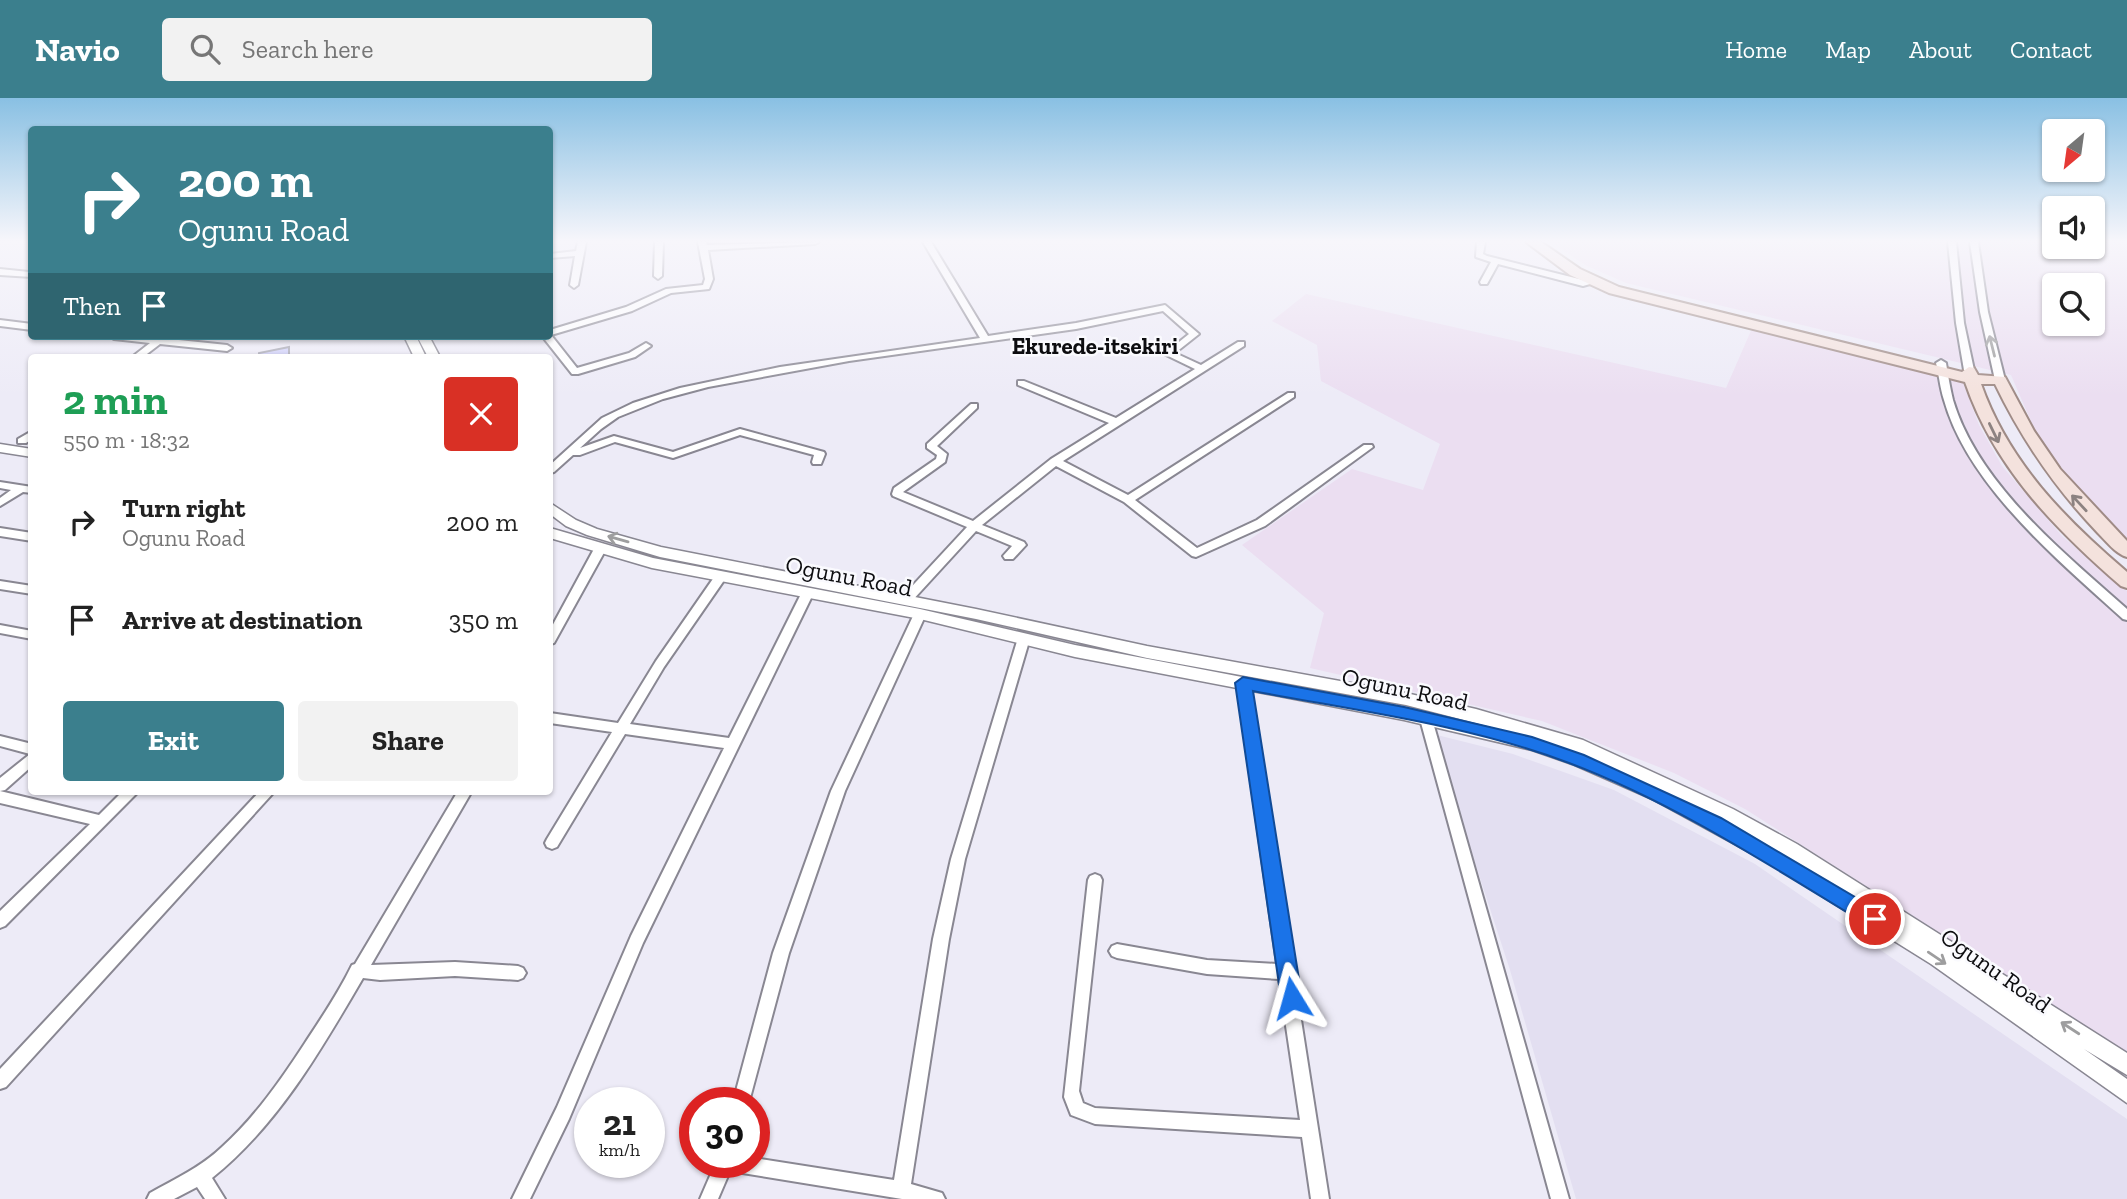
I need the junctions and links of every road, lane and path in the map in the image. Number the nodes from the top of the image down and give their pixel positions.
1 (665, 293) edge
2 (958, 293) edge
3 (1630, 293) edge
4 (1649, 293) edge
5 (1957, 293) edge
6 (1981, 293) edge
7 (0, 323) edge
8 (28, 326) edge
9 (553, 332) edge
10 (985, 339) junction
11 (149, 340) edge
12 (552, 340) edge
13 (158, 341) junction
14 (1241, 344) dead end
15 (646, 346) dead end
16 (227, 348) dead end
17 (141, 354) edge
18 (561, 356) junction
19 (553, 359) edge
20 (1941, 368) junction
21 (1202, 369) junction
22 (1970, 374) junction
23 (2000, 380) junction
24 (1021, 383) dead end
25 (1291, 395) dead end
26 (974, 406) dead end
27 (1114, 421) junction
28 (0, 437) edge
29 (28, 439) edge
30 (1368, 447) dead end
31 (0, 448) edge
32 (28, 452) edge
33 (572, 454) junction
34 (1055, 461) junction
35 (817, 462) dead end
36 (553, 468) edge
37 (0, 485) edge
38 (26, 489) edge
39 (1128, 500) junction
40 (0, 503) edge
41 (553, 509) edge
42 (974, 527) junction
43 (0, 532) edge
44 (553, 534) edge
45 (28, 536) edge
46 (600, 549) junction
47 (2127, 551) edge
48 (1009, 556) dead end
49 (721, 576) junction
50 (2127, 582) edge
51 (0, 585) edge
52 (28, 589) edge
53 (807, 594) junction
54 (855, 596) junction
55 (906, 600) junction
56 (920, 614) junction
57 (2127, 615) edge
58 (555, 620) edge
59 (0, 629) edge
60 (28, 634) edge
61 (1024, 638) junction
62 (1243, 683) junction
63 (553, 718) edge
64 (1426, 719) junction
65 (622, 728) junction
66 (0, 741) edge
67 (733, 744) junction
68 (28, 747) edge
69 (28, 762) edge
70 (0, 786) edge
71 (128, 795) edge
72 (264, 795) edge
73 (463, 795) edge
74 (0, 797) edge
75 (102, 821) junction
76 (552, 843) dead end
77 (1095, 880) dead end
78 (0, 921) edge
79 (1117, 951) dead end
80 (357, 970) junction
81 (1288, 972) junction
82 (518, 973) dead end
83 (2127, 1065) edge
84 (0, 1081) edge
85 (745, 1087) edge
86 (2127, 1092) edge
87 (1309, 1129) junction
88 (770, 1169) edge
89 (200, 1176) junction
90 (718, 1178) edge
91 (901, 1190) junction
92 (156, 1199) edge
93 (216, 1199) edge
94 (521, 1199) edge
95 (709, 1199) edge
96 (936, 1199) edge
97 (1320, 1199) edge
98 (1560, 1199) edge

1 - 9 street
2 - 10 street
3 - 20 main road
4 - 20 main road
5 - 22 street
23 -> 6 street
7 - 8 street
10 - 21 street
10 - 33 street
11 - 13 street
12 - 18 street
13 - 16 street
13 - 17 street
14 - 21 street
15 - 18 street
18 - 19 street
20 - 22 main road
20 - 57 street
21 - 27 street
22 - 23 main road
22 -> 50 main road
47 -> 23 main road
24 - 27 street
25 - 39 street
26 - 42 street
27 - 34 street
28 - 29 main road
30 - 39 street
31 - 32 main road
33 - 35 street
33 - 36 street
34 - 39 street
34 - 42 street
37 - 38 street
38 - 40 street
54 -> 41 main road, Ogunu Road
42 - 48 street
42 - 55 street
43 - 45 street
44 - 46 main road, Ogunu Road
46 - 49 main road, Ogunu Road
46 - 58 street
49 - 53 main road, Ogunu Road
49 - 65 street
51 - 52 street
53 - 54 main road, Ogunu Road
53 - 67 street
54 - 55 main road, Ogunu Road
54 - 56 main road, Ogunu Road
83 -> 55 main road, Ogunu Road
56 - 61 main road, Ogunu Road
56 - 85 street
59 - 60 street
61 - 62 main road, Ogunu Road
61 - 91 street
62 - 64 main road, Ogunu Road
62 - 81 street
63 - 65 street
64 -> 86 main road, Ogunu Road
64 - 98 street
65 - 67 street
65 - 76 street
66 - 68 street
67 - 94 street
69 - 70 street
71 - 75 street
72 - 84 street
73 - 80 street
74 - 75 street
75 - 78 street
77 - 87 street
79 - 81 street
80 - 82 street
80 - 89 street
81 - 87 street
87 - 97 street
88 - 91 street
89 - 92 street
89 - 93 street
90 - 95 street
91 - 96 street

